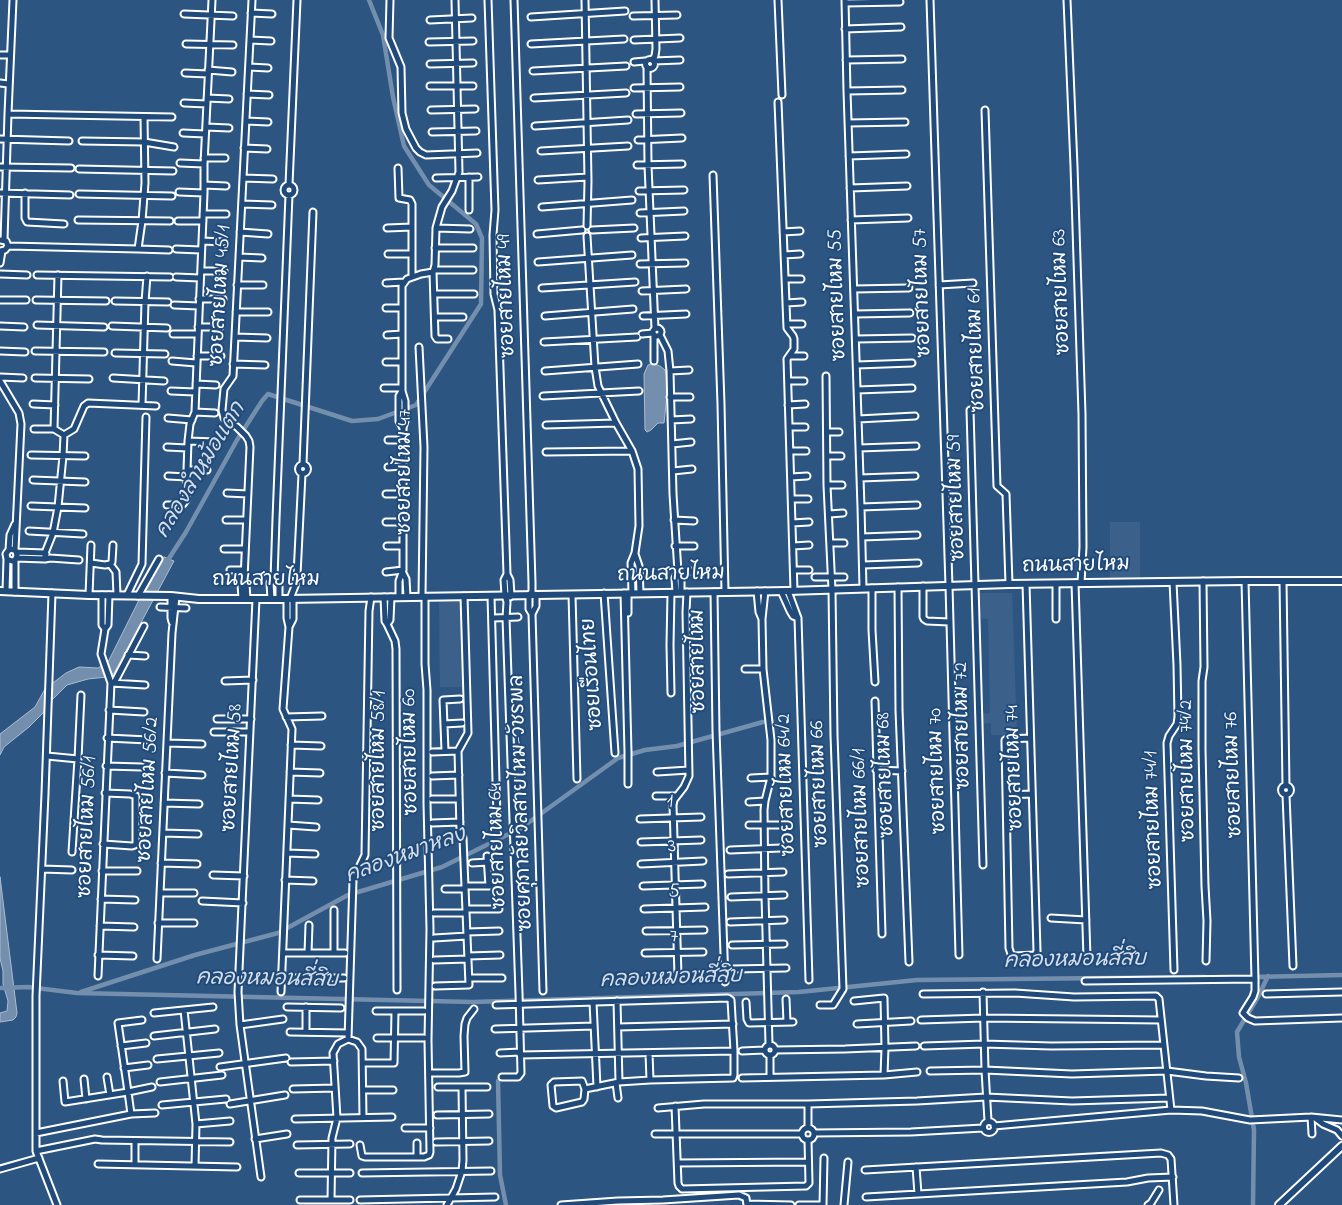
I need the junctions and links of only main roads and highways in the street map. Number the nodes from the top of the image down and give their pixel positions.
1 (1342, 581) edge
2 (3, 591) edge
3 (1342, 1146) edge
4 (1279, 1205) edge

1 - 2 main road, ถนนสายไหม
3 - 4 main road

